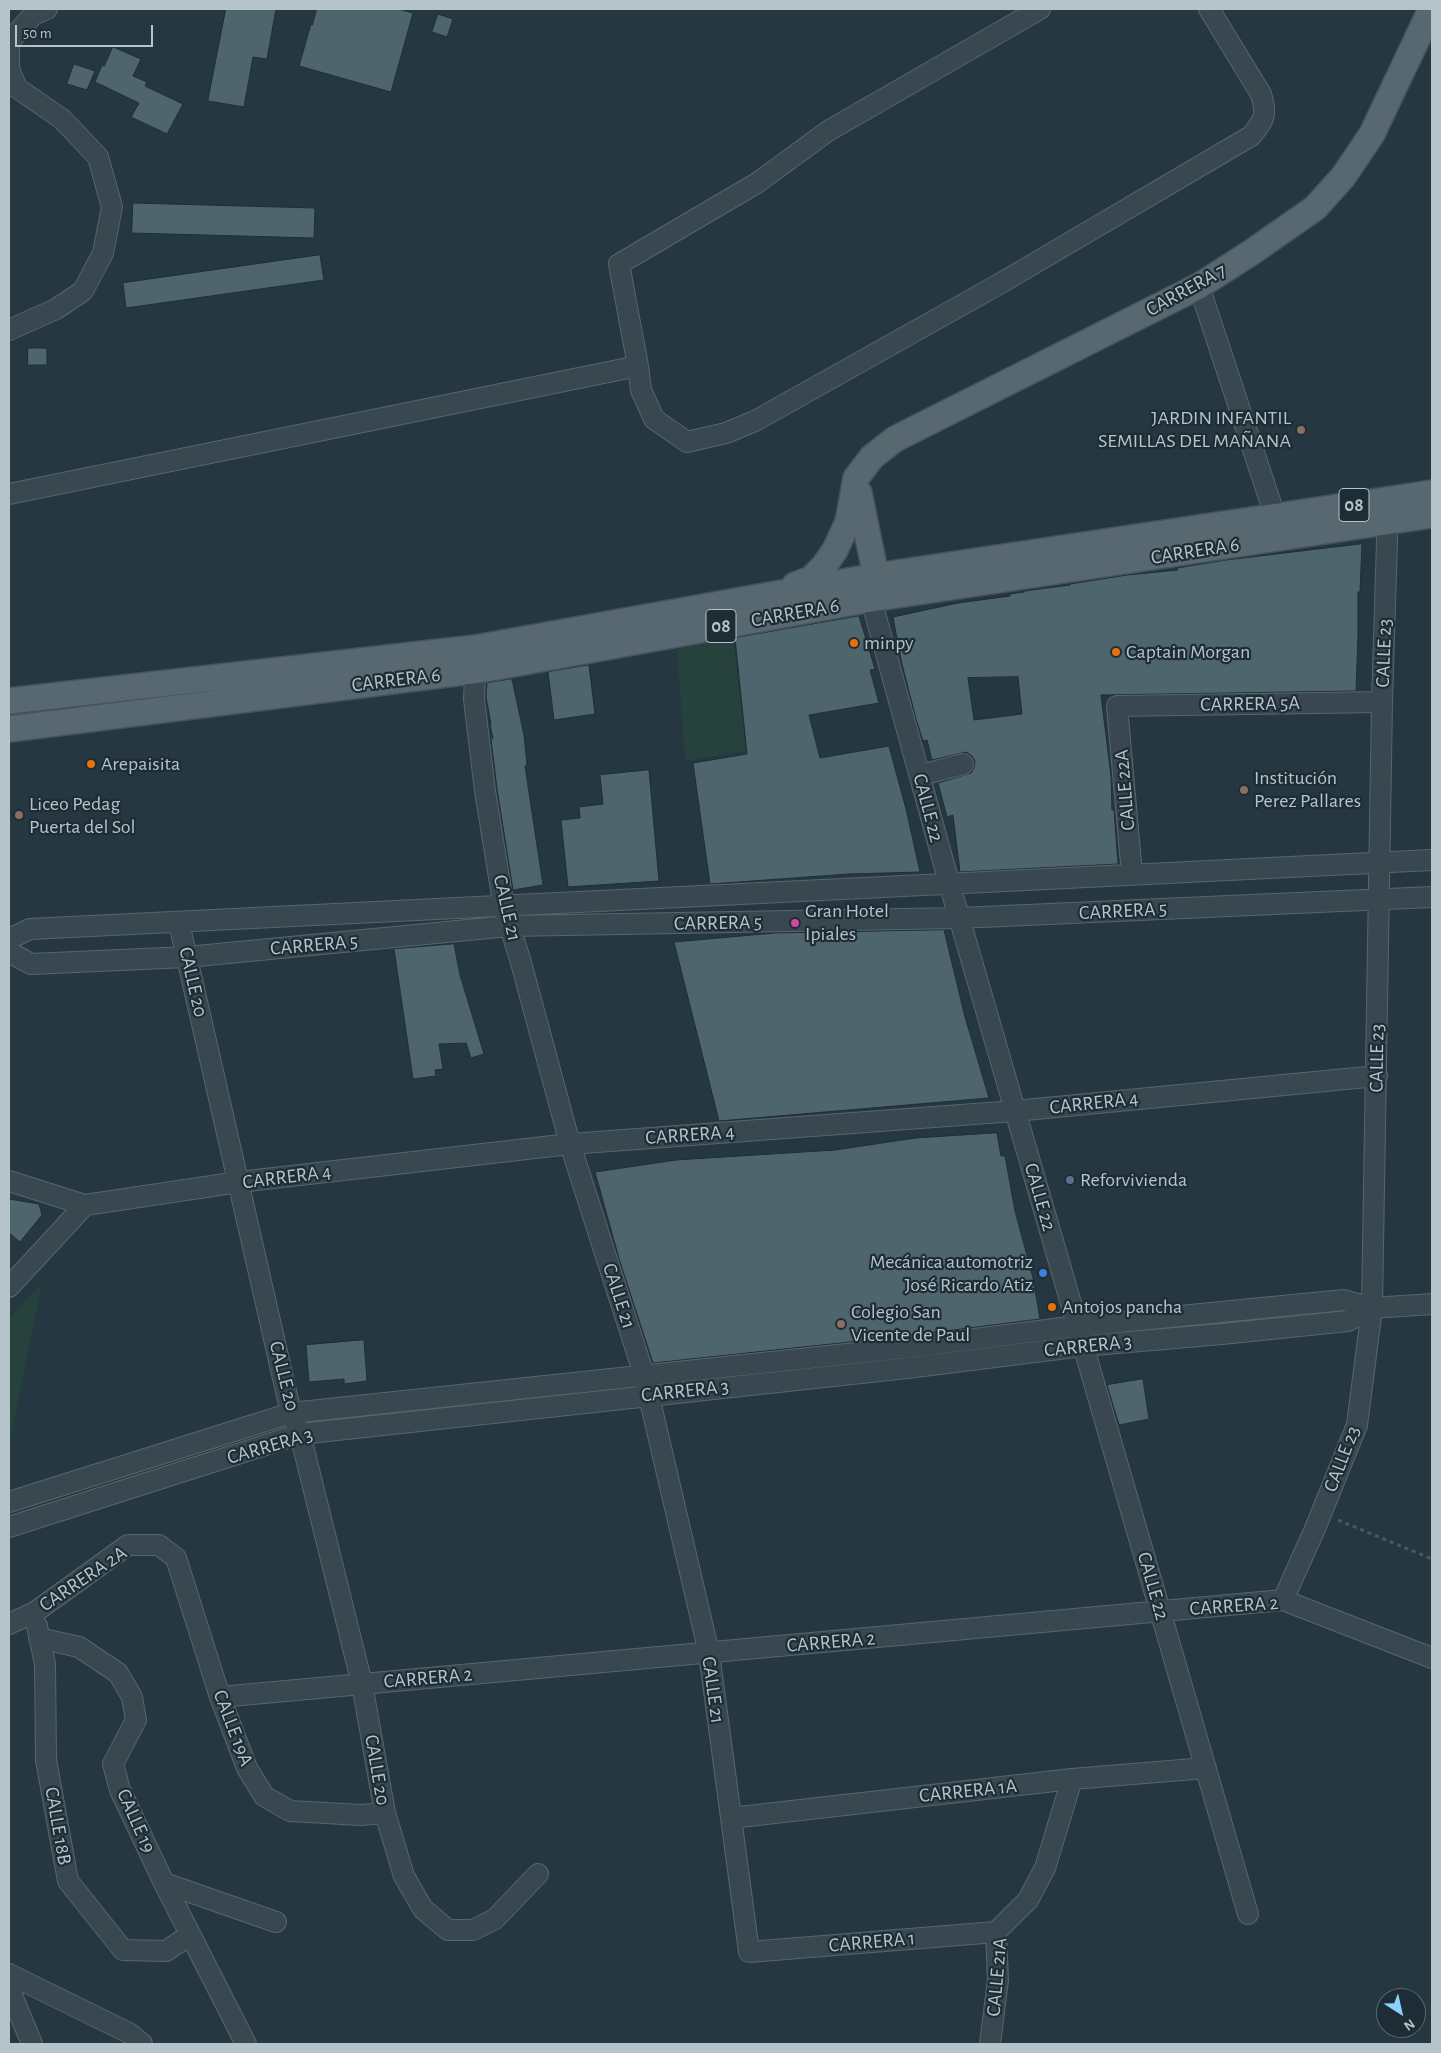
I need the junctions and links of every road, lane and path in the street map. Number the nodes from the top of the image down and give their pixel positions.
1 (47, 9) edge
2 (1040, 9) edge
3 (1209, 9) edge
4 (1431, 20) edge
5 (1199, 286) junction
6 (9, 330) edge
7 (638, 366) junction
8 (856, 478) junction
9 (1432, 493) edge
10 (9, 494) edge
11 (1388, 511) junction
12 (1432, 515) edge
13 (1279, 527) junction
14 (873, 588) junction
15 (772, 594) junction
16 (477, 659) junction
17 (9, 701) edge
18 (1382, 702) junction
19 (1117, 706) joint
20 (9, 729) edge
21 (963, 764) dead end
22 (928, 773) dead end
23 (1432, 860) edge
24 (1381, 863) junction
25 (1132, 874) junction
26 (949, 884) junction
27 (1432, 897) edge
28 (1380, 899) junction
29 (507, 917) junction
30 (959, 918) junction
31 (179, 923) junction
32 (9, 939) edge
33 (9, 952) edge
34 (187, 957) junction
35 (1376, 1076) junction
36 (1015, 1111) junction
37 (570, 1144) junction
38 (9, 1182) edge
39 (239, 1182) junction
40 (85, 1205) junction
41 (9, 1287) edge
42 (1432, 1304) edge
43 (1372, 1308) junction
44 (1219, 1314) junction
45 (1078, 1326) junction
46 (1222, 1334) junction
47 (1083, 1346) junction
48 (903, 1348) junction
49 (759, 1363) junction
50 (907, 1368) junction
51 (644, 1375) junction
52 (765, 1383) junction
53 (462, 1395) junction
54 (649, 1395) junction
55 (291, 1413) junction
56 (467, 1414) junction
57 (300, 1434) junction
58 (165, 1453) junction
59 (172, 1475) junction
60 (13, 1501) edge
61 (1321, 1512) junction
62 (16, 1525) edge
63 (159, 1545) joint
64 (1432, 1558) edge
65 (1283, 1600) junction
66 (35, 1612) junction
67 (1161, 1612) junction
68 (9, 1624) edge
69 (39, 1638) junction
70 (709, 1653) junction
71 (1432, 1658) edge
72 (362, 1684) junction
73 (220, 1697) junction
74 (1206, 1768) junction
75 (1072, 1779) junction
76 (385, 1813) junction
77 (731, 1818) junction
78 (538, 1874) dead end
79 (164, 1883) junction
80 (1248, 1914) dead end
81 (276, 1922) dead end
82 (996, 1932) junction
83 (190, 1935) junction
84 (749, 1952) joint
85 (9, 1974) edge
86 (9, 1988) edge
87 (32, 2044) edge
88 (142, 2044) edge
89 (246, 2044) edge
90 (990, 2044) edge

1 - 6 street
2 - 7 street
3 - 7 street
4 - 5 main road, CARRERA 7
5 - 8 main road, CARRERA 7
5 - 13 street
7 - 10 street
8 - 14 main road, CALLE 22
8 - 15 main road
9 - 11 main road, CARRERA 6 / 08
11 - 12 main road, CARRERA 6 / 08
11 - 13 main road, CARRERA 6 / 08
11 - 18 street, CALLE 23
13 - 14 main road, CARRERA 6 / 08
14 - 15 main road, CARRERA 6 / 08
14 - 16 main road, CARRERA 6 / 08
14 - 26 street, CALLE 22
15 - 16 main road, CARRERA 6 / 08
16 - 17 main road, CARRERA 6 / 08
16 - 20 main road, CARRERA 6 / 08
16 - 29 street, CALLE 21
18 - 19 street, CARRERA 5A
18 - 24 street, CALLE 23
19 - 25 street, CALLE 22A
21 - 22 street
23 - 24 street, CARRERA 5
24 - 25 street, CARRERA 5
24 - 28 street, CALLE 23
25 - 26 street, CARRERA 5
26 - 29 street, CARRERA 5
26 - 30 street, CALLE 22
27 - 28 street, CARRERA 5
28 - 30 street, CARRERA 5
28 - 35 street, CALLE 23
29 - 30 street, CARRERA 5
29 - 31 street, CARRERA 5
29 - 34 street, CARRERA 5
29 - 37 street, CALLE 21
30 - 36 street, CALLE 22
31 - 32 street, CARRERA 5
31 - 34 street, CALLE 20
33 - 34 street, CARRERA 5
34 - 39 street, CALLE 20
35 - 36 street, CARRERA 4
35 - 43 street, CALLE 23
36 - 37 street, CARRERA 4
36 - 45 street, CALLE 22
37 - 39 street, CARRERA 4
37 - 51 street, CALLE 21
38 - 40 street, CARRERA 4
39 - 40 street, CARRERA 4
39 - 55 street, CALLE 20
40 - 41 street
42 - 43 street, CARRERA 3
43 - 44 street, CARRERA 3
43 - 46 street, CARRERA 3
43 - 61 street, CALLE 23
44 - 45 street, CARRERA 3
44 - 46 street
45 - 47 street, CALLE 22
45 - 48 street, CARRERA 3
46 - 47 street, CARRERA 3
47 - 50 street, CARRERA 3
47 - 67 street, CALLE 22
48 - 49 street, CARRERA 3
48 - 50 street
49 - 51 street, CARRERA 3
49 - 52 street
50 - 52 street, CARRERA 3
51 - 53 street, CARRERA 3
51 - 54 street, CALLE 21
52 - 54 street, CARRERA 3
53 - 55 street, CARRERA 3
53 - 56 street
54 - 56 street, CARRERA 3
54 - 70 street, CALLE 21
55 - 57 street, CALLE 20
55 - 58 street, CARRERA 3
56 - 57 street, CARRERA 3
57 - 59 street, CARRERA 3
57 - 72 street, CALLE 20
58 - 59 street
58 - 60 street, CARRERA 3
59 - 62 street, CARRERA 3
60 - 62 street
61 - 64 path
61 - 65 street, CALLE 23
63 - 66 street, CARRERA 2A
63 - 73 street, CALLE 19A
65 - 67 street, CARRERA 2
65 - 71 street, CARRERA 2
66 - 68 street, CARRERA 2A
66 - 69 street, CALLE 18B
67 - 70 street, CARRERA 2
67 - 74 street, CALLE 22
69 - 79 street, CALLE 19
69 - 83 street, CALLE 18B
70 - 72 street, CARRERA 2
70 - 77 street, CALLE 21
72 - 73 street, CARRERA 2
72 - 76 street, CALLE 20
73 - 76 street, CALLE 19A
74 - 75 street, CARRERA 1A
74 - 80 street, CALLE 22
75 - 77 street, CARRERA 1A
75 - 82 street, CALLE 21A
76 - 78 street, CALLE 20
77 - 84 street, CALLE 21
79 - 81 street
79 - 83 street, CALLE 19
82 - 84 street, CARRERA 1
82 - 90 street, CALLE 21A
83 - 89 street, CALLE 19
85 - 88 street
86 - 87 street

